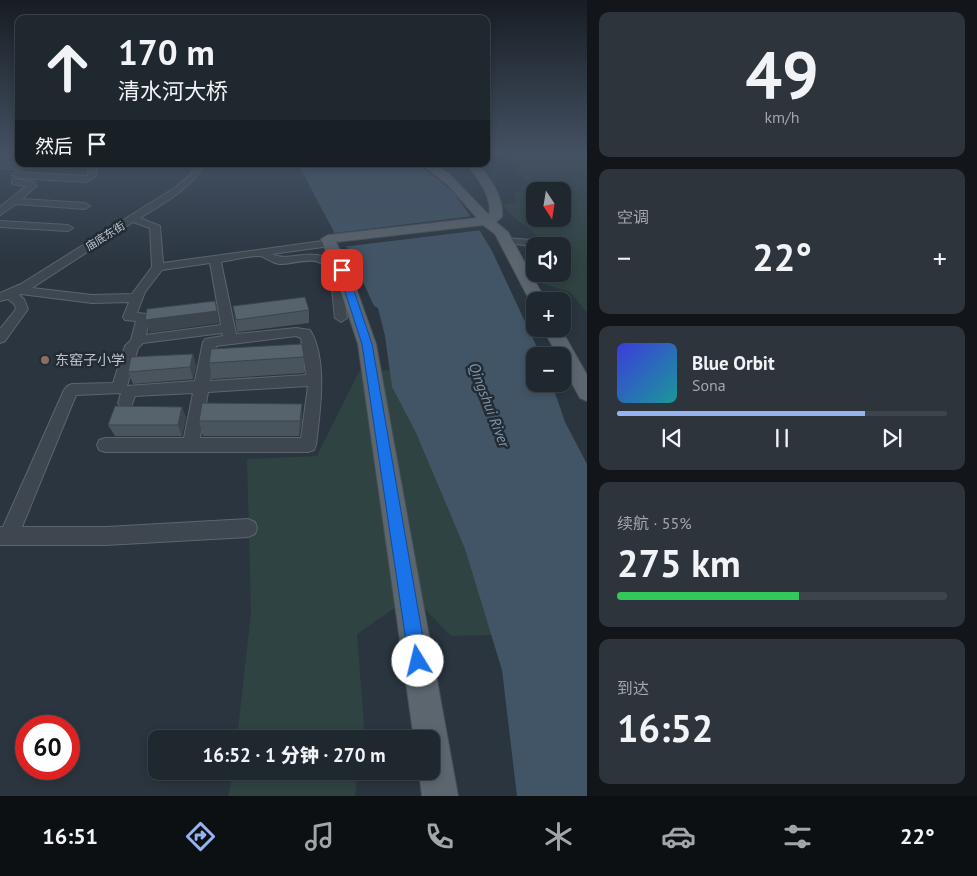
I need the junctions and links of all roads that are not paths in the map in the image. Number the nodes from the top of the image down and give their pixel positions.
1 (27, 190) edge
2 (178, 190) edge
3 (461, 190) edge
4 (464, 190) edge
5 (489, 190) edge
6 (492, 190) edge
7 (13, 201) junction
8 (85, 206) dead end
9 (0, 212) edge
10 (133, 219) junction
11 (486, 222) junction
12 (0, 224) edge
13 (68, 228) dead end
14 (506, 241) junction
15 (334, 242) junction
16 (526, 242) edge
17 (265, 253) junction
18 (516, 257) junction
19 (526, 257) edge
20 (215, 260) junction
21 (158, 267) junction
22 (534, 292) edge
23 (10, 294) edge
24 (136, 298) junction
25 (341, 318) dead end
26 (229, 334) junction
27 (556, 337) edge
28 (0, 338) edge
29 (146, 339) dead end
30 (314, 380) junction
31 (202, 386) junction
32 (587, 393) edge
33 (126, 403) dead end
34 (192, 445) junction
35 (105, 446) dead end
36 (248, 528) dead end
37 (5, 536) edge
38 (429, 730) edge
39 (437, 780) edge
40 (440, 796) edge

1 - 7 street
2 - 10 street, 庙底东街
3 - 11 main road
4 - 11 main road
5 - 11 main road
6 - 11 main road
7 - 8 street
7 - 9 street
10 - 21 street
10 - 23 street, 庙底东街
11 - 14 main road
11 - 15 main road
12 - 13 street
14 - 16 street
14 - 18 main road
15 - 17 street
15 - 38 main road
17 - 20 street
17 - 25 street
18 - 19 street
18 - 22 main road
20 - 21 street
20 - 26 street
21 - 24 street
23 - 24 street
23 - 28 street
24 - 37 street
26 - 29 street
26 - 30 street
26 - 31 street
27 - 32 main road
30 - 31 street
30 - 34 street
31 - 33 street
31 - 34 street
34 - 35 street
36 - 37 street
39 - 40 main road

